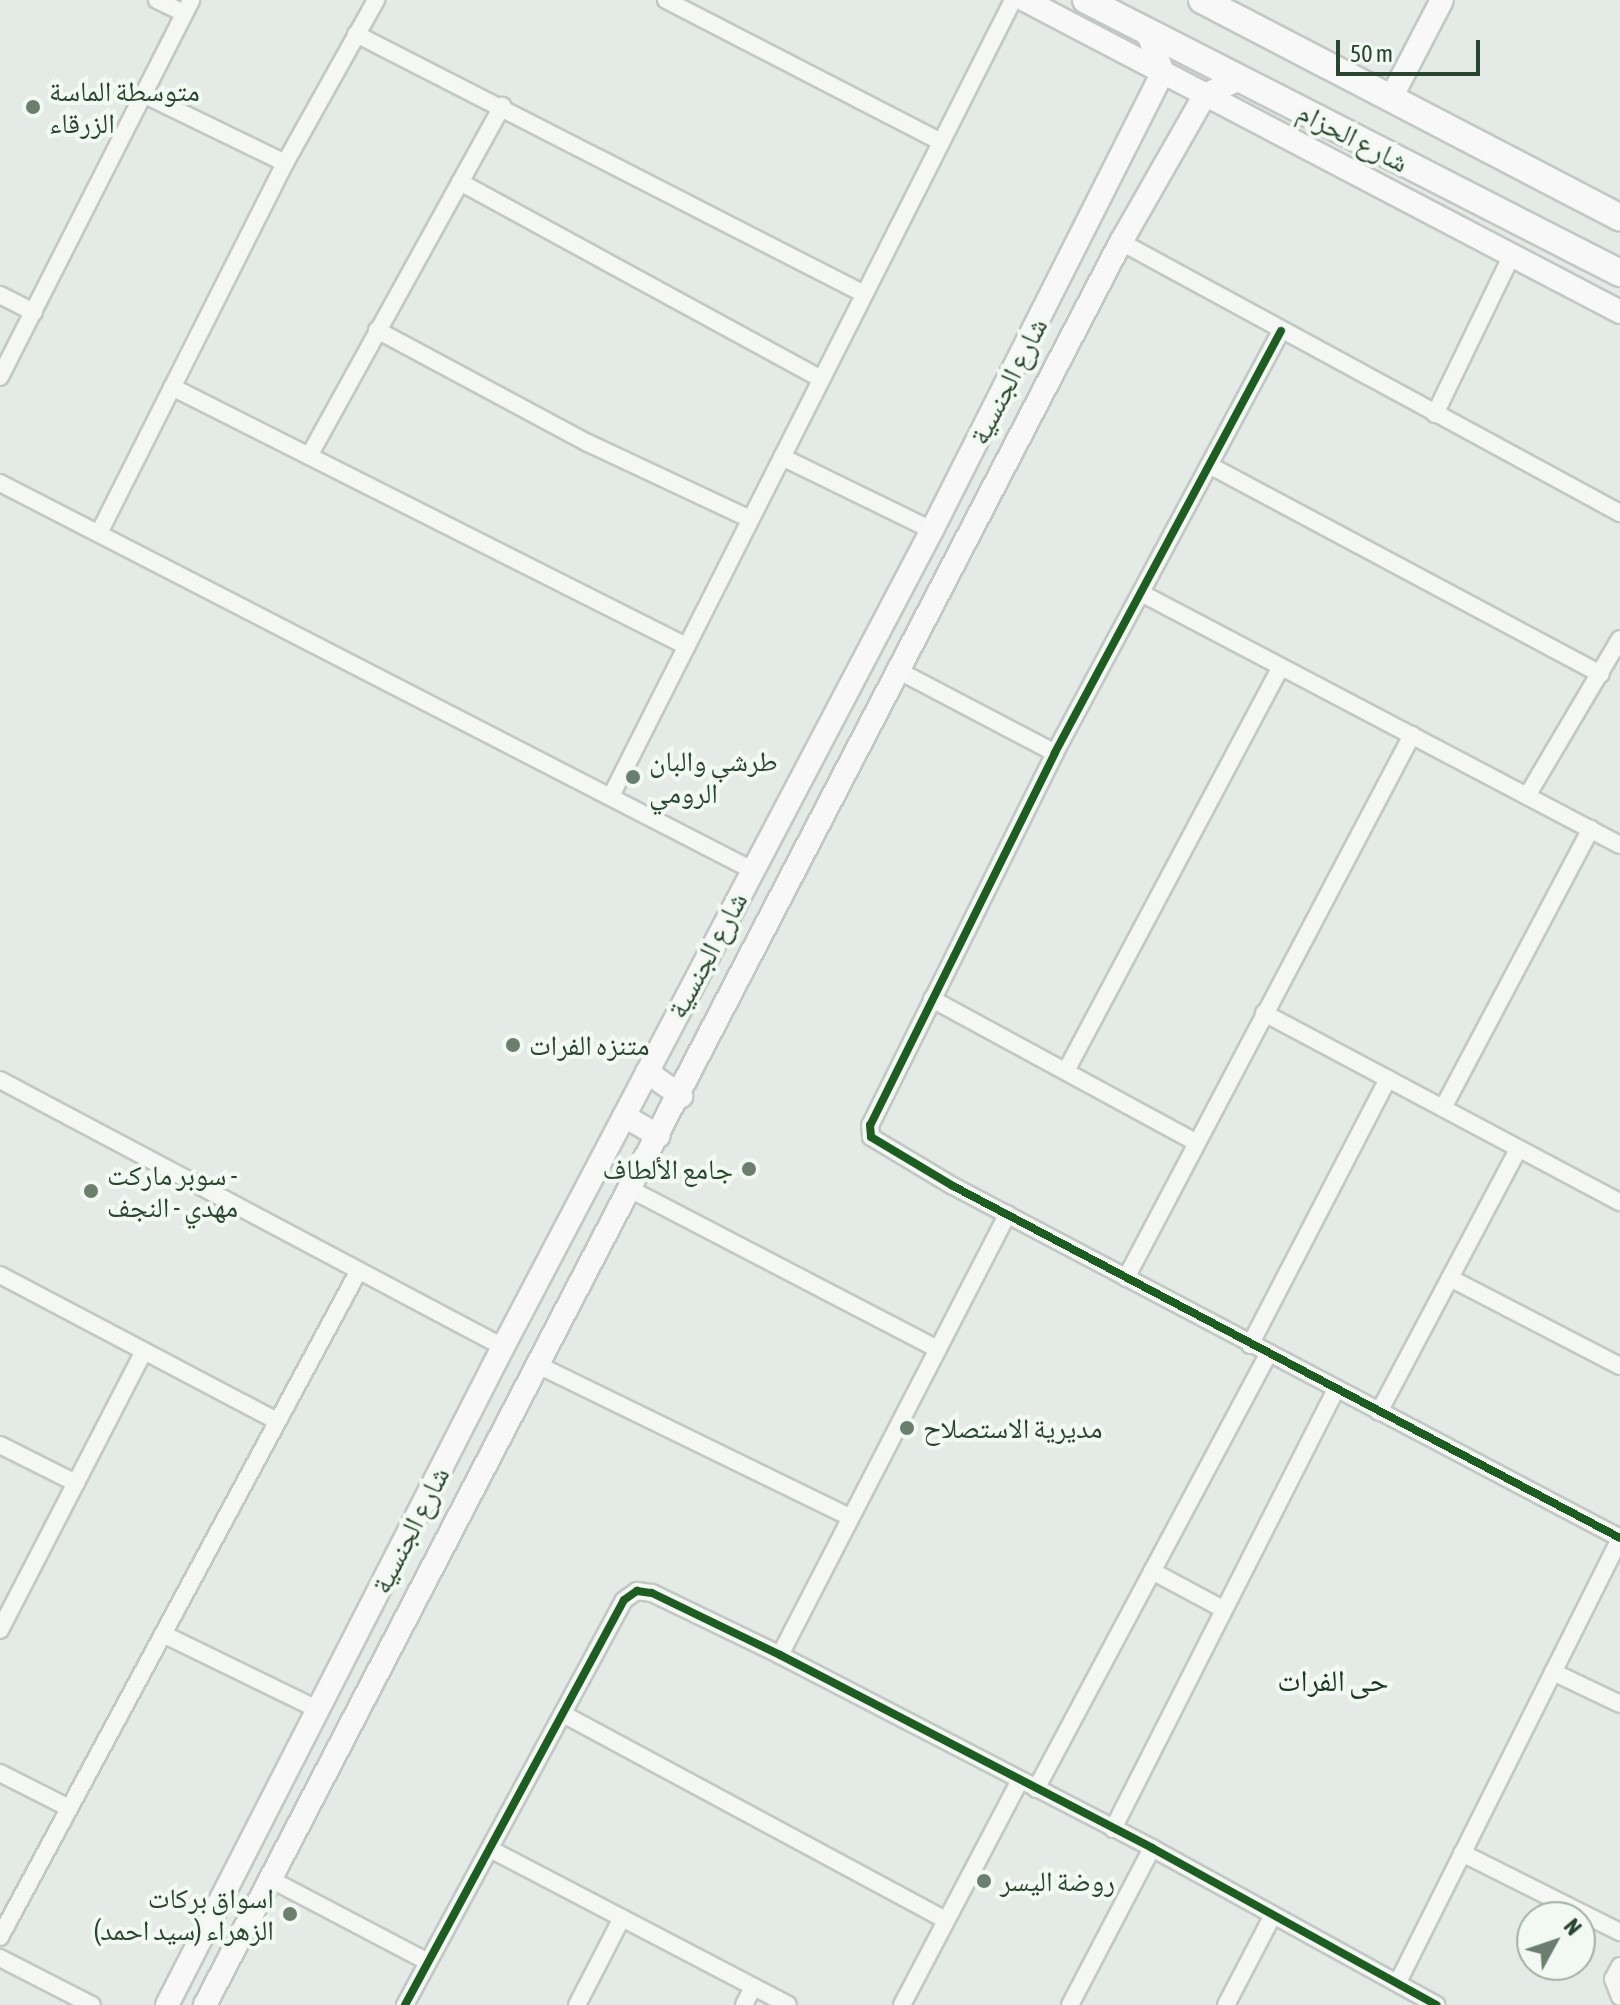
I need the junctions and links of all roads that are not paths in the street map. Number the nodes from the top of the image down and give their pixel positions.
1 (157, 0) edge
2 (376, 0) edge
3 (666, 0) edge
4 (1013, 0) edge
5 (1025, 0) edge
6 (1086, 0) edge
7 (1202, 0) edge
8 (1442, 0) edge
9 (188, 6) edge
10 (1147, 32) junction
11 (356, 34) junction
12 (1163, 72) junction
13 (1240, 79) junction
14 (143, 94) junction
15 (1205, 95) junction
16 (1391, 98) junction
17 (502, 106) junction
18 (941, 142) junction
19 (285, 163) junction
20 (460, 182) junction
21 (1620, 218) edge
22 (1121, 242) junction
23 (1512, 255) junction
24 (1620, 273) edge
25 (864, 294) junction
26 (0, 295) edge
27 (34, 312) junction
28 (1620, 312) edge
29 (377, 330) junction
30 (1281, 331) junction
31 (0, 377) edge
32 (821, 379) junction
33 (172, 387) junction
34 (1435, 414) junction
35 (309, 456) junction
36 (782, 457) junction
37 (1209, 465) junction
38 (0, 483) edge
39 (1620, 513) edge
40 (750, 519) junction
41 (932, 530) junction
42 (99, 533) junction
43 (1141, 593) junction
44 (1620, 639) edge
45 (686, 646) junction
46 (1281, 667) junction
47 (901, 672) junction
48 (1601, 674) junction
49 (1412, 735) junction
50 (1055, 753) junction
51 (612, 794) junction
52 (1527, 796) junction
53 (1591, 829) junction
54 (1620, 845) edge
55 (752, 870) junction
56 (932, 999) junction
57 (1264, 1013) junction
58 (1067, 1069) junction
59 (647, 1072) junction
60 (1388, 1079) junction
61 (0, 1080) edge
62 (681, 1096) junction
63 (1443, 1108) junction
64 (624, 1116) junction
65 (659, 1136) junction
66 (1195, 1142) junction
67 (1518, 1149) junction
68 (630, 1189) junction
69 (1620, 1202) edge
70 (1008, 1214) junction
71 (358, 1272) junction
72 (0, 1275) edge
73 (1126, 1278) junction
74 (1450, 1278) junction
75 (1250, 1345) junction
76 (503, 1347) junction
77 (938, 1349) junction
78 (143, 1353) junction
79 (1268, 1354) junction
80 (538, 1365) junction
81 (1620, 1366) edge
82 (1336, 1390) junction
83 (1379, 1412) junction
84 (275, 1420) junction
85 (0, 1445) edge
86 (76, 1483) junction
87 (850, 1517) junction
88 (1620, 1538) edge
89 (1152, 1571) junction
90 (1223, 1609) junction
91 (2, 1621) edge
92 (163, 1634) junction
93 (780, 1655) junction
94 (1553, 1672) junction
95 (1620, 1704) edge
96 (319, 1710) junction
97 (563, 1714) junction
98 (0, 1773) edge
99 (1020, 1780) junction
100 (1036, 1789) junction
101 (69, 1808) junction
102 (1113, 1829) junction
103 (1152, 1848) junction
104 (490, 1849) junction
105 (1462, 1853) junction
106 (270, 1879) junction
107 (1272, 1917) junction
108 (622, 1918) junction
109 (945, 1920) junction
110 (1620, 1932) edge
111 (0, 1937) edge
112 (0, 1958) edge
113 (426, 1961) junction
114 (1620, 1966) edge
115 (1398, 1982) junction
116 (753, 1987) junction
117 (1620, 1997) edge
118 (92, 2005) edge
119 (167, 2005) edge
120 (205, 2005) edge
121 (405, 2005) edge
122 (577, 2005) edge
123 (744, 2005) edge
124 (788, 2005) edge
125 (902, 2005) edge
126 (1070, 2005) edge
127 (1226, 2005) edge
128 (1436, 2005) edge

1 - 9 street
2 - 11 street
3 - 18 street
4 - 18 street
5 - 12 main road
6 - 10 main road, شارع الحزام
7 - 16 main road, شارع الحزام
8 - 16 main road
9 - 14 street
10 - 12 main road
10 - 13 main road, شارع الحزام
11 - 17 street
11 - 19 street
12 - 15 main road
12 - 41 main road, شارع الجنسية
13 - 15 main road
13 - 24 main road, شارع الحزام
14 - 19 street
14 - 27 street
15 - 22 main road, شارع الجنسية
15 - 23 main road
16 - 21 main road, شارع الحزام
17 - 20 street
17 - 25 street
18 - 25 street
19 - 33 street
20 - 29 street
20 - 32 street
22 - 30 street
22 - 47 main road, شارع الجنسية
23 - 28 main road
23 - 34 street
25 - 32 street
26 - 27 street
27 - 31 street
29 - 35 street
29 - 40 street
30 - 34 street
30 - 37 street
32 - 36 street
33 - 35 street
33 - 42 street
34 - 39 street
35 - 45 street
36 - 40 street
36 - 41 street
37 - 43 street
37 - 48 street
38 - 42 street
40 - 45 street
41 - 55 main road, شارع الجنسية
42 - 51 street
43 - 46 street
43 - 50 street
44 - 48 street
45 - 51 street
46 - 49 street
46 - 58 street
47 - 50 street
47 - 62 main road, شارع الجنسية
48 - 52 street
49 - 52 street
49 - 57 street
50 - 56 street
51 - 55 street
52 - 53 street
53 - 54 street
53 - 63 street
55 - 59 main road, شارع الجنسية
56 - 58 street
56 - 70 street
57 - 60 street
57 - 66 street
58 - 66 street
59 - 62 main road
59 - 64 main road, شارع الجنسية
60 - 63 street
60 - 75 street
61 - 71 street
62 - 65 main road, شارع الجنسية
63 - 67 street
64 - 65 main road
64 - 76 main road, شارع الجنسية
65 - 68 main road, شارع الجنسية
66 - 73 street
67 - 69 street
67 - 74 street
68 - 77 street
68 - 80 main road, شارع الجنسية
70 - 73 street
70 - 77 street
71 - 76 street
71 - 84 street
72 - 78 street
73 - 75 street
74 - 81 street
74 - 83 street
75 - 79 street
76 - 96 main road, شارع الجنسية
77 - 87 street
78 - 84 street
78 - 86 street
79 - 82 street
79 - 89 street
80 - 87 street
80 - 106 main road, شارع الجنسية
82 - 83 street
82 - 90 street
83 - 88 street
84 - 92 street
85 - 86 street
86 - 91 street
87 - 93 street
88 - 94 street
89 - 90 street
89 - 100 street
90 - 102 street
92 - 96 street
92 - 101 street
93 - 97 street
93 - 99 street
94 - 95 street
94 - 105 street
96 - 119 main road, شارع الجنسية
97 - 104 street
97 - 109 street
98 - 101 street
99 - 100 street
99 - 109 street
100 - 102 street
101 - 111 street
102 - 103 street
103 - 107 street
103 - 126 street
104 - 108 street
104 - 113 street
105 - 110 street
105 - 115 street
106 - 113 street
106 - 120 main road, شارع الجنسية
107 - 115 street
107 - 127 street
108 - 116 street
108 - 122 street
109 - 125 street
112 - 118 street
113 - 121 street
114 - 117 street
115 - 128 street
116 - 123 street
116 - 124 street

